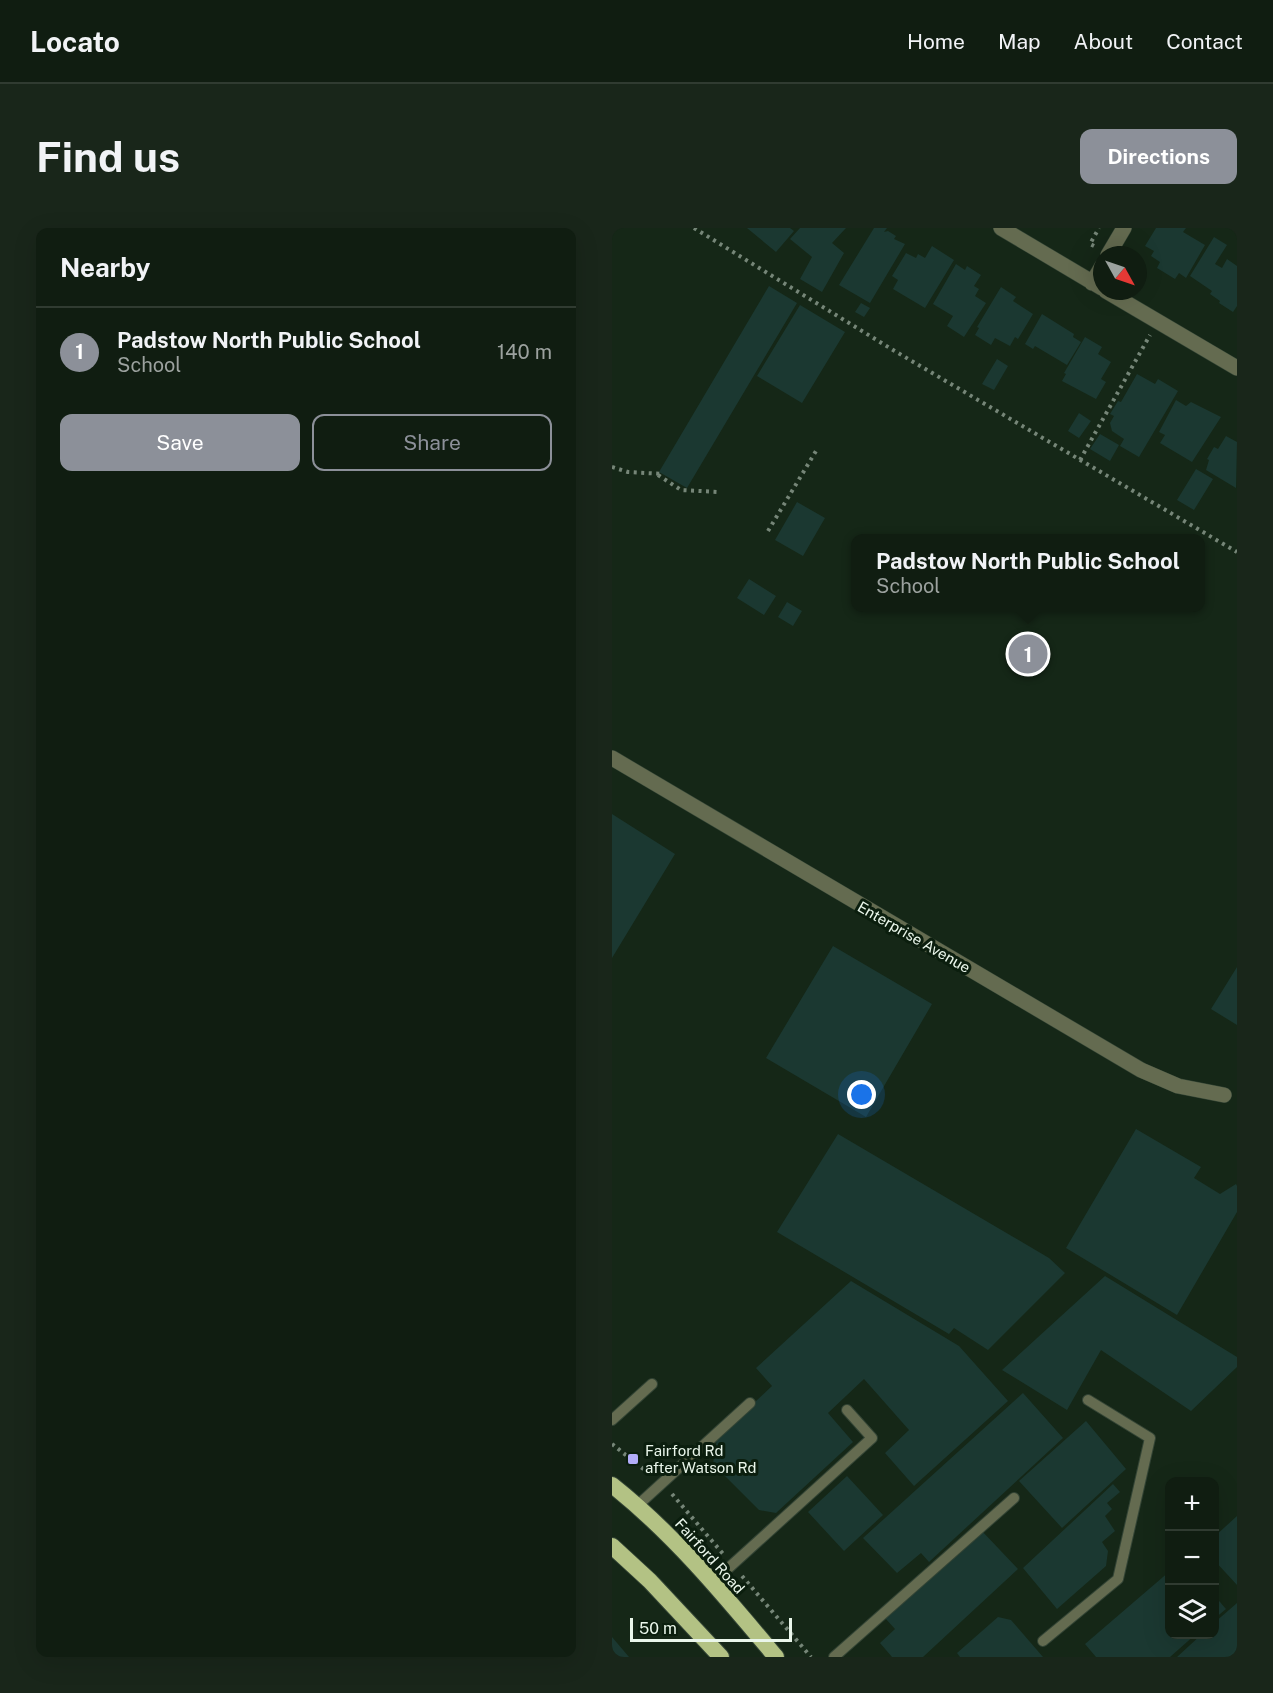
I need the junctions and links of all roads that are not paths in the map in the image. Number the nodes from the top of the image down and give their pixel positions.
1 (1000, 228) edge
2 (1124, 228) edge
3 (1113, 246) edge
4 (1093, 284) edge
5 (1121, 300) edge
6 (1237, 368) edge
7 (612, 758) edge
8 (1224, 1095) dead end
9 (652, 1384) dead end
10 (1088, 1400) dead end
11 (750, 1402) dead end
12 (847, 1410) dead end
13 (612, 1420) edge
14 (612, 1485) edge
15 (1014, 1498) dead end
16 (638, 1505) junction
17 (612, 1546) edge
18 (712, 1582) junction
19 (1043, 1641) dead end
20 (721, 1657) edge
21 (776, 1657) edge
22 (834, 1657) edge

1 - 4 street
2 - 3 street
5 - 6 street
7 - 8 street, Enterprise Avenue
9 - 13 lane
10 - 19 lane
11 - 16 lane
12 - 18 lane
14 - 16 highway, Fairford Road
15 - 22 lane
16 - 18 highway, Fairford Road
17 - 20 highway
18 - 21 highway, Fairford Road

